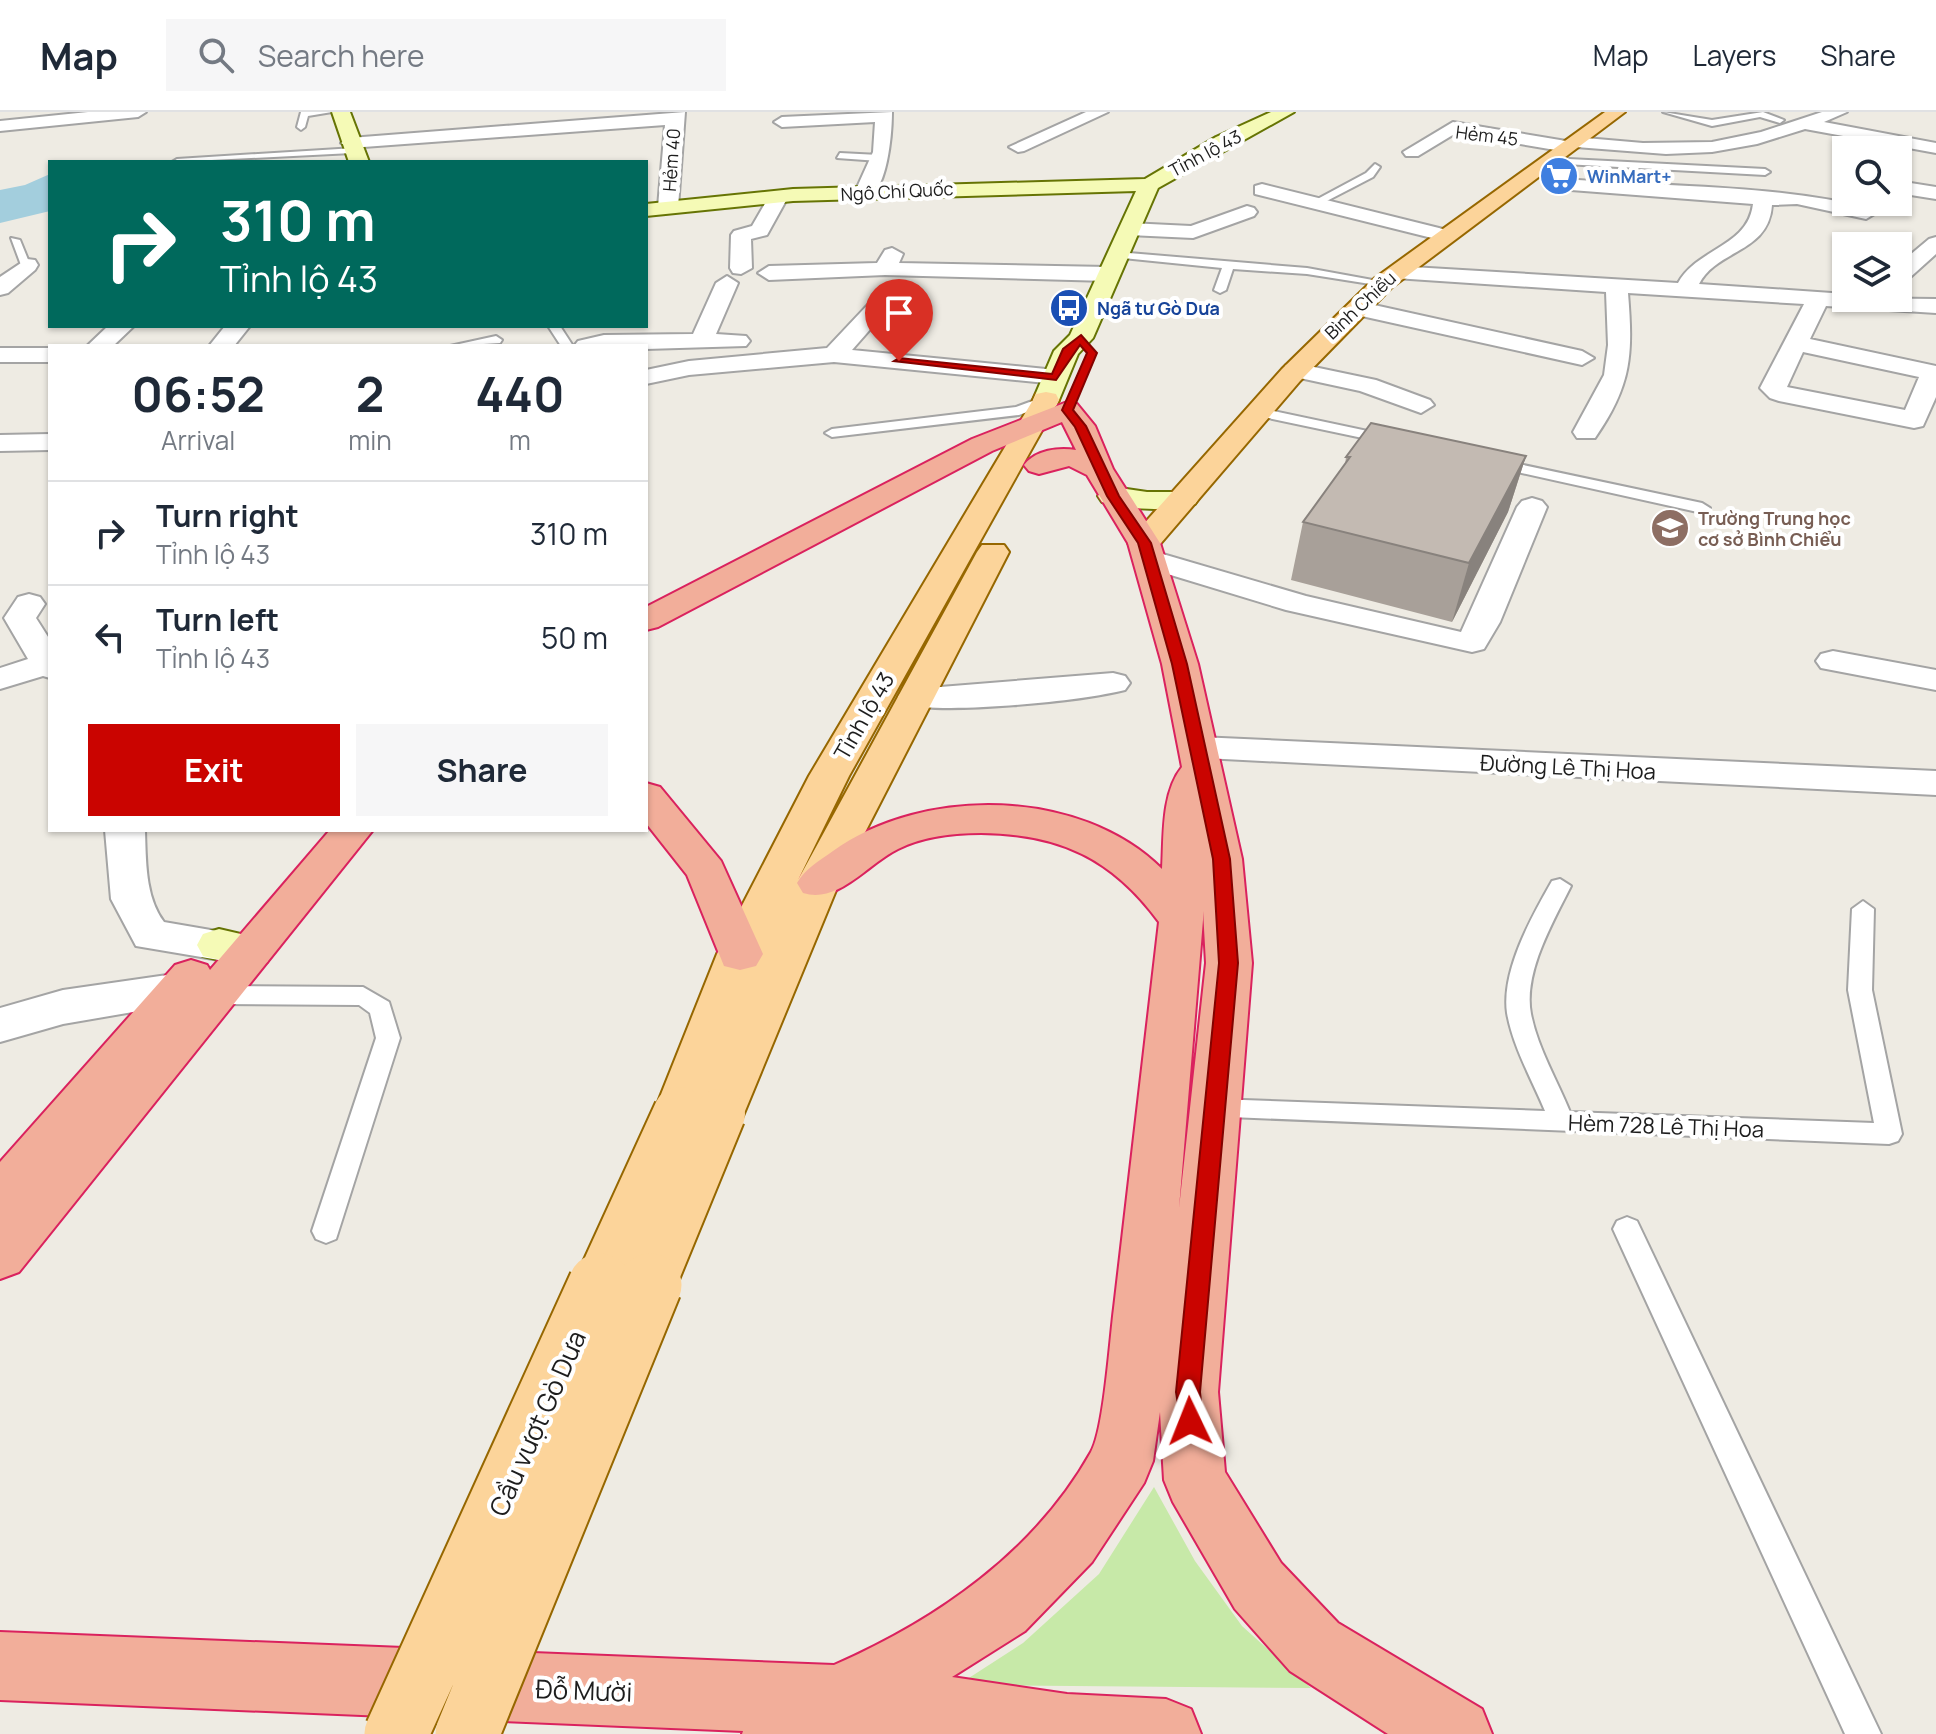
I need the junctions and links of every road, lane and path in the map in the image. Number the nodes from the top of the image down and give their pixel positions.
1 (129, 112) edge
2 (138, 112) edge
3 (328, 112) edge
4 (341, 112) edge
5 (1100, 112) edge
6 (1285, 112) edge
7 (1616, 112) edge
8 (1667, 112) edge
9 (1839, 112) edge
10 (1763, 113) edge
11 (884, 114) edge
12 (676, 116) edge
13 (614, 118) edge
14 (1780, 120) dead end
15 (782, 122) dead end
16 (1803, 124) junction
17 (0, 126) edge
18 (301, 127) dead end
19 (1018, 147) dead end
20 (1936, 148) edge
21 (1563, 150) junction
22 (354, 151) edge
23 (1412, 152) dead end
24 (840, 156) dead end
25 (317, 157) edge
26 (879, 158) junction
27 (238, 160) edge
28 (1375, 167) dead end
29 (1765, 172) dead end
30 (1149, 185) junction
31 (1578, 186) dead end
32 (1912, 189) edge
33 (1262, 190) dead end
34 (1936, 193) edge
35 (864, 194) junction
36 (778, 197) junction
37 (1763, 199) junction
38 (1315, 203) junction
39 (1832, 203) edge
40 (668, 207) junction
41 (648, 210) edge
42 (1247, 212) dead end
43 (1129, 229) junction
44 (1444, 235) junction
45 (15, 240) dead end
46 (1936, 243) edge
47 (1112, 264) junction
48 (1912, 264) edge
49 (0, 265) edge
50 (27, 265) junction
51 (1229, 265) junction
52 (769, 273) dead end
53 (1389, 277) junction
54 (1617, 287) junction
55 (0, 288) edge
56 (1220, 290) dead end
57 (1685, 292) junction
58 (1818, 299) junction
59 (1832, 299) edge
60 (884, 301) dead end
61 (1912, 304) edge
62 (1936, 306) edge
63 (1356, 308) junction
64 (120, 328) edge
65 (236, 328) edge
66 (702, 340) junction
67 (1795, 343) junction
68 (101, 344) edge
69 (223, 344) edge
70 (595, 344) edge
71 (0, 355) edge
72 (48, 355) edge
73 (801, 355) junction
74 (834, 355) junction
75 (1582, 358) dead end
76 (1295, 370) junction
77 (648, 377) edge
78 (1421, 405) dead end
79 (1259, 412) junction
80 (1047, 419) junction
81 (1586, 432) dead end
82 (832, 433) dead end
83 (48, 442) edge
84 (0, 443) edge
85 (1411, 445) edge
86 (1473, 458) edge
87 (1106, 482) junction
88 (1184, 498) junction
89 (1532, 507) dead end
90 (1702, 508) dead end
91 (1147, 551) junction
92 (29, 604) dead end
93 (648, 619) edge
94 (648, 644) edge
95 (1833, 661) dead end
96 (48, 664) edge
97 (48, 666) edge
98 (0, 679) edge
99 (1936, 680) edge
100 (1113, 683) dead end
101 (915, 697) junction
102 (1200, 754) junction
103 (1936, 783) edge
104 (648, 798) edge
105 (125, 832) edge
106 (317, 832) edge
107 (351, 832) edge
108 (818, 883) junction
109 (1560, 886) dead end
110 (1863, 909) dead end
111 (1181, 920) junction
112 (235, 948) junction
113 (740, 954) junction
114 (198, 992) junction
115 (0, 1025) edge
116 (1215, 1109) junction
117 (699, 1113) junction
118 (1562, 1122) junction
119 (0, 1199) edge
120 (1627, 1229) dead end
121 (326, 1231) dead end
122 (0, 1255) edge
123 (0, 1666) edge
124 (835, 1700) junction
125 (396, 1734) edge
126 (467, 1734) edge
127 (777, 1734) edge
128 (1166, 1734) edge
129 (1457, 1734) edge
130 (1863, 1734) edge

1 - 2 street
1 - 17 street
3 - 18 lane
4 - 22 main road
5 - 19 street
6 - 30 main road, Tỉnh lộ 43
7 - 21 main road, Bình Chiểu
8 - 10 lane
9 - 16 street, Hẻm 45
10 - 14 lane
11 - 15 street
11 - 26 street
12 - 13 street
12 - 40 street, Hẻm 40
13 - 22 street
16 - 20 street
16 - 21 street, Hẻm 45
21 - 23 street, Hẻm 45
21 - 29 lane
21 - 44 main road, Bình Chiểu
22 - 25 lane
24 - 26 lane
25 - 27 lane
26 - 35 street
28 - 38 lane
30 - 35 main road, Ngô Chí Quốc
30 - 43 main road, Tỉnh lộ 43
31 - 37 street
32 - 34 street
33 - 38 street
35 - 36 main road, Ngô Chí Quốc
36 - 40 main road, Ngô Chí Quốc
36 - 66 street
37 - 39 street
37 - 57 street
38 - 44 street
40 - 41 main road, Ngô Chí Quốc
42 - 43 street
43 - 47 main road, Tỉnh lộ 43
44 - 53 main road, Bình Chiểu
45 - 50 lane
46 - 48 street
47 - 51 lane
47 - 52 street
47 - 80 main road, Tỉnh lộ 43
49 - 50 street
50 - 55 street
51 - 53 lane
51 - 56 lane
53 - 54 street
53 - 63 main road, Bình Chiểu
54 - 57 street
54 - 81 street
57 - 58 street
58 - 59 street
58 - 67 street
60 - 74 street
61 - 62 street
63 - 75 street
63 - 76 main road, Bình Chiểu
64 - 68 street
65 - 69 street
66 - 70 street
66 - 73 street
67 - 67 street
71 - 72 street
73 - 74 street
73 - 77 street
74 - 80 street
76 - 78 street
76 - 79 main road, Bình Chiểu
79 - 85 lane
79 - 88 main road, Bình Chiểu
80 - 82 lane
80 - 87 highway
80 - 87 highway
80 - 93 highway
80 - 94 highway
80 - 101 main road, Tỉnh lộ 43
80 - 113 main road, Tỉnh lộ 43
83 - 84 street
86 - 90 lane
87 - 88 main road
87 - 91 highway
88 - 91 main road, Bình Chiểu
89 - 91 street
91 - 102 highway
92 - 96 street
95 - 99 street
97 - 98 street
100 - 101 street
101 - 108 main road, Tỉnh lộ 43
102 - 103 street, Đường Lê Thị Hoa
102 - 111 highway
102 - 116 highway
104 - 113 highway
105 - 112 street
106 - 112 highway
107 - 112 highway
108 - 111 highway
108 - 117 main road, Tỉnh lộ 43
109 - 118 lane
110 - 118 lane, Hèm 728 Lê Thị Hoa
111 - 124 highway
112 - 114 highway
113 - 117 main road, Tỉnh lộ 43
114 - 115 street
114 - 119 highway
114 - 121 lane
114 - 122 highway
116 - 118 lane, Hèm 728 Lê Thị Hoa
116 - 129 highway
117 - 125 main road, Cầu vượt Gò Dưa, bridge
117 - 126 main road, bridge
120 - 130 lane
123 - 124 highway, Đỗ Mười
124 - 127 highway
124 - 128 highway, Đỗ Mười

